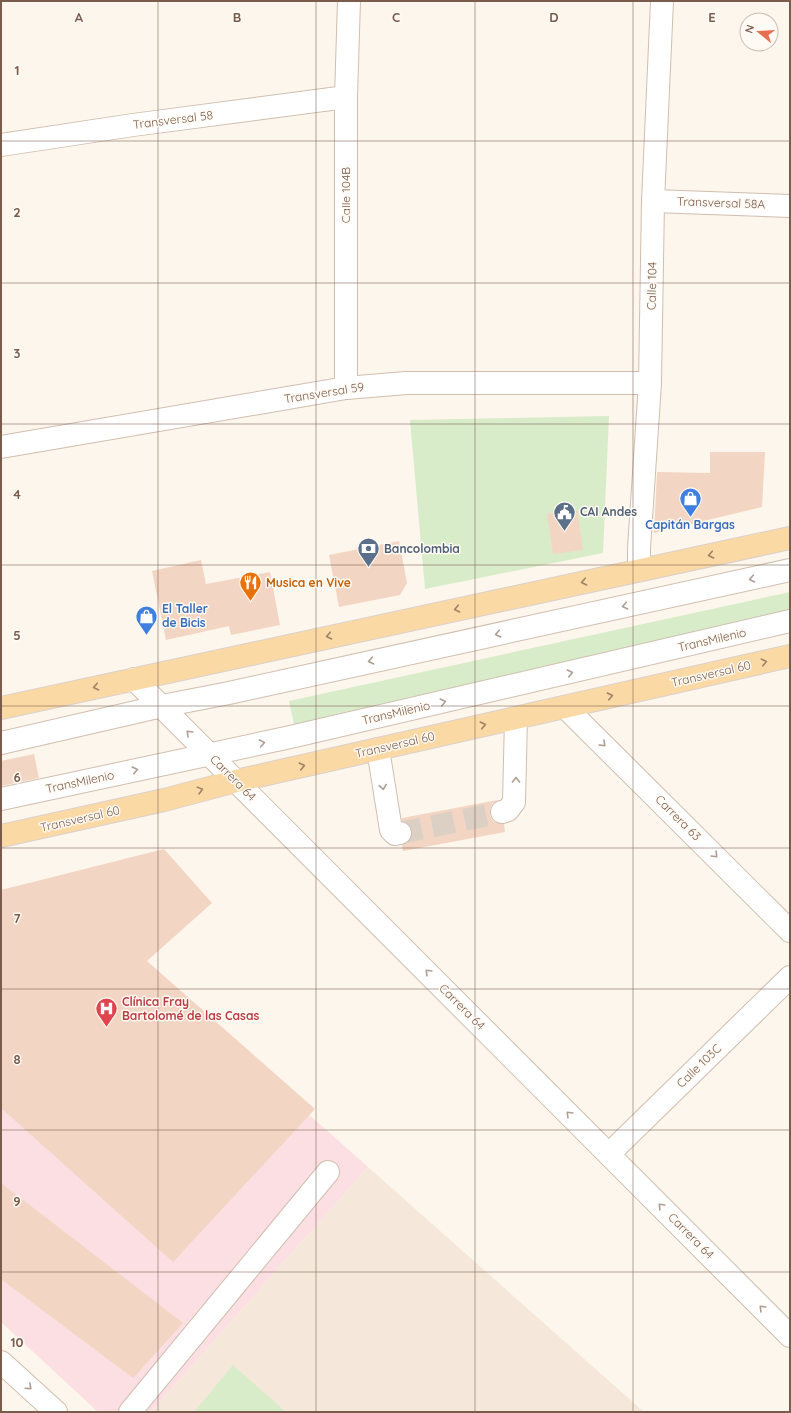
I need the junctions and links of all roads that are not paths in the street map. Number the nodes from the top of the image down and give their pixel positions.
1 (349, 1) edge
2 (662, 1) edge
3 (346, 98) junction
4 (1, 145) edge
5 (653, 201) junction
6 (790, 206) edge
7 (650, 383) junction
8 (346, 388) junction
9 (1, 447) edge
10 (790, 538) edge
11 (639, 570) junction
12 (790, 570) edge
13 (790, 621) edge
14 (790, 656) edge
15 (134, 679) junction
16 (162, 706) junction
17 (565, 706) junction
18 (1, 708) edge
19 (516, 718) junction
20 (1, 743) edge
21 (378, 749) junction
22 (210, 754) junction
23 (236, 781) junction
24 (1, 799) edge
25 (502, 812) tunnel mouth
26 (400, 833) dead end
27 (1, 836) edge
28 (790, 931) edge
29 (790, 977) edge
30 (609, 1154) junction
31 (328, 1172) dead end
32 (790, 1336) edge
33 (1, 1362) edge
34 (56, 1412) edge
35 (130, 1412) edge

1 - 3 street, Calle 104B
2 - 5 street, Calle 104
3 - 4 street, Transversal 58
3 - 8 street, Calle 104B
5 - 6 street, Transversal 58A
5 - 7 street, Calle 104
7 - 8 street, Transversal 59
7 - 11 street, Calle 104
8 - 9 street, Transversal 59
10 -> 11 main road
11 -> 15 main road
12 -> 16 street
22 -> 13 street, TransMilenio
17 -> 14 main road, Transversal 60
15 - 16 street, Carrera 64
15 -> 18 main road
16 - 20 street
22 -> 16 street, Carrera 64
17 - 19 main road, Transversal 60
17 -> 28 street, Carrera 63
21 -> 19 main road, Transversal 60
25 -> 19 street
23 -> 21 main road, Transversal 60
21 -> 26 street
22 - 23 street, Carrera 64
24 -> 22 street, TransMilenio
27 -> 23 main road, Transversal 60
30 -> 23 street, Carrera 64
29 - 30 street, Calle 103C
32 -> 30 street, Carrera 64
31 - 35 street
33 -> 34 street

